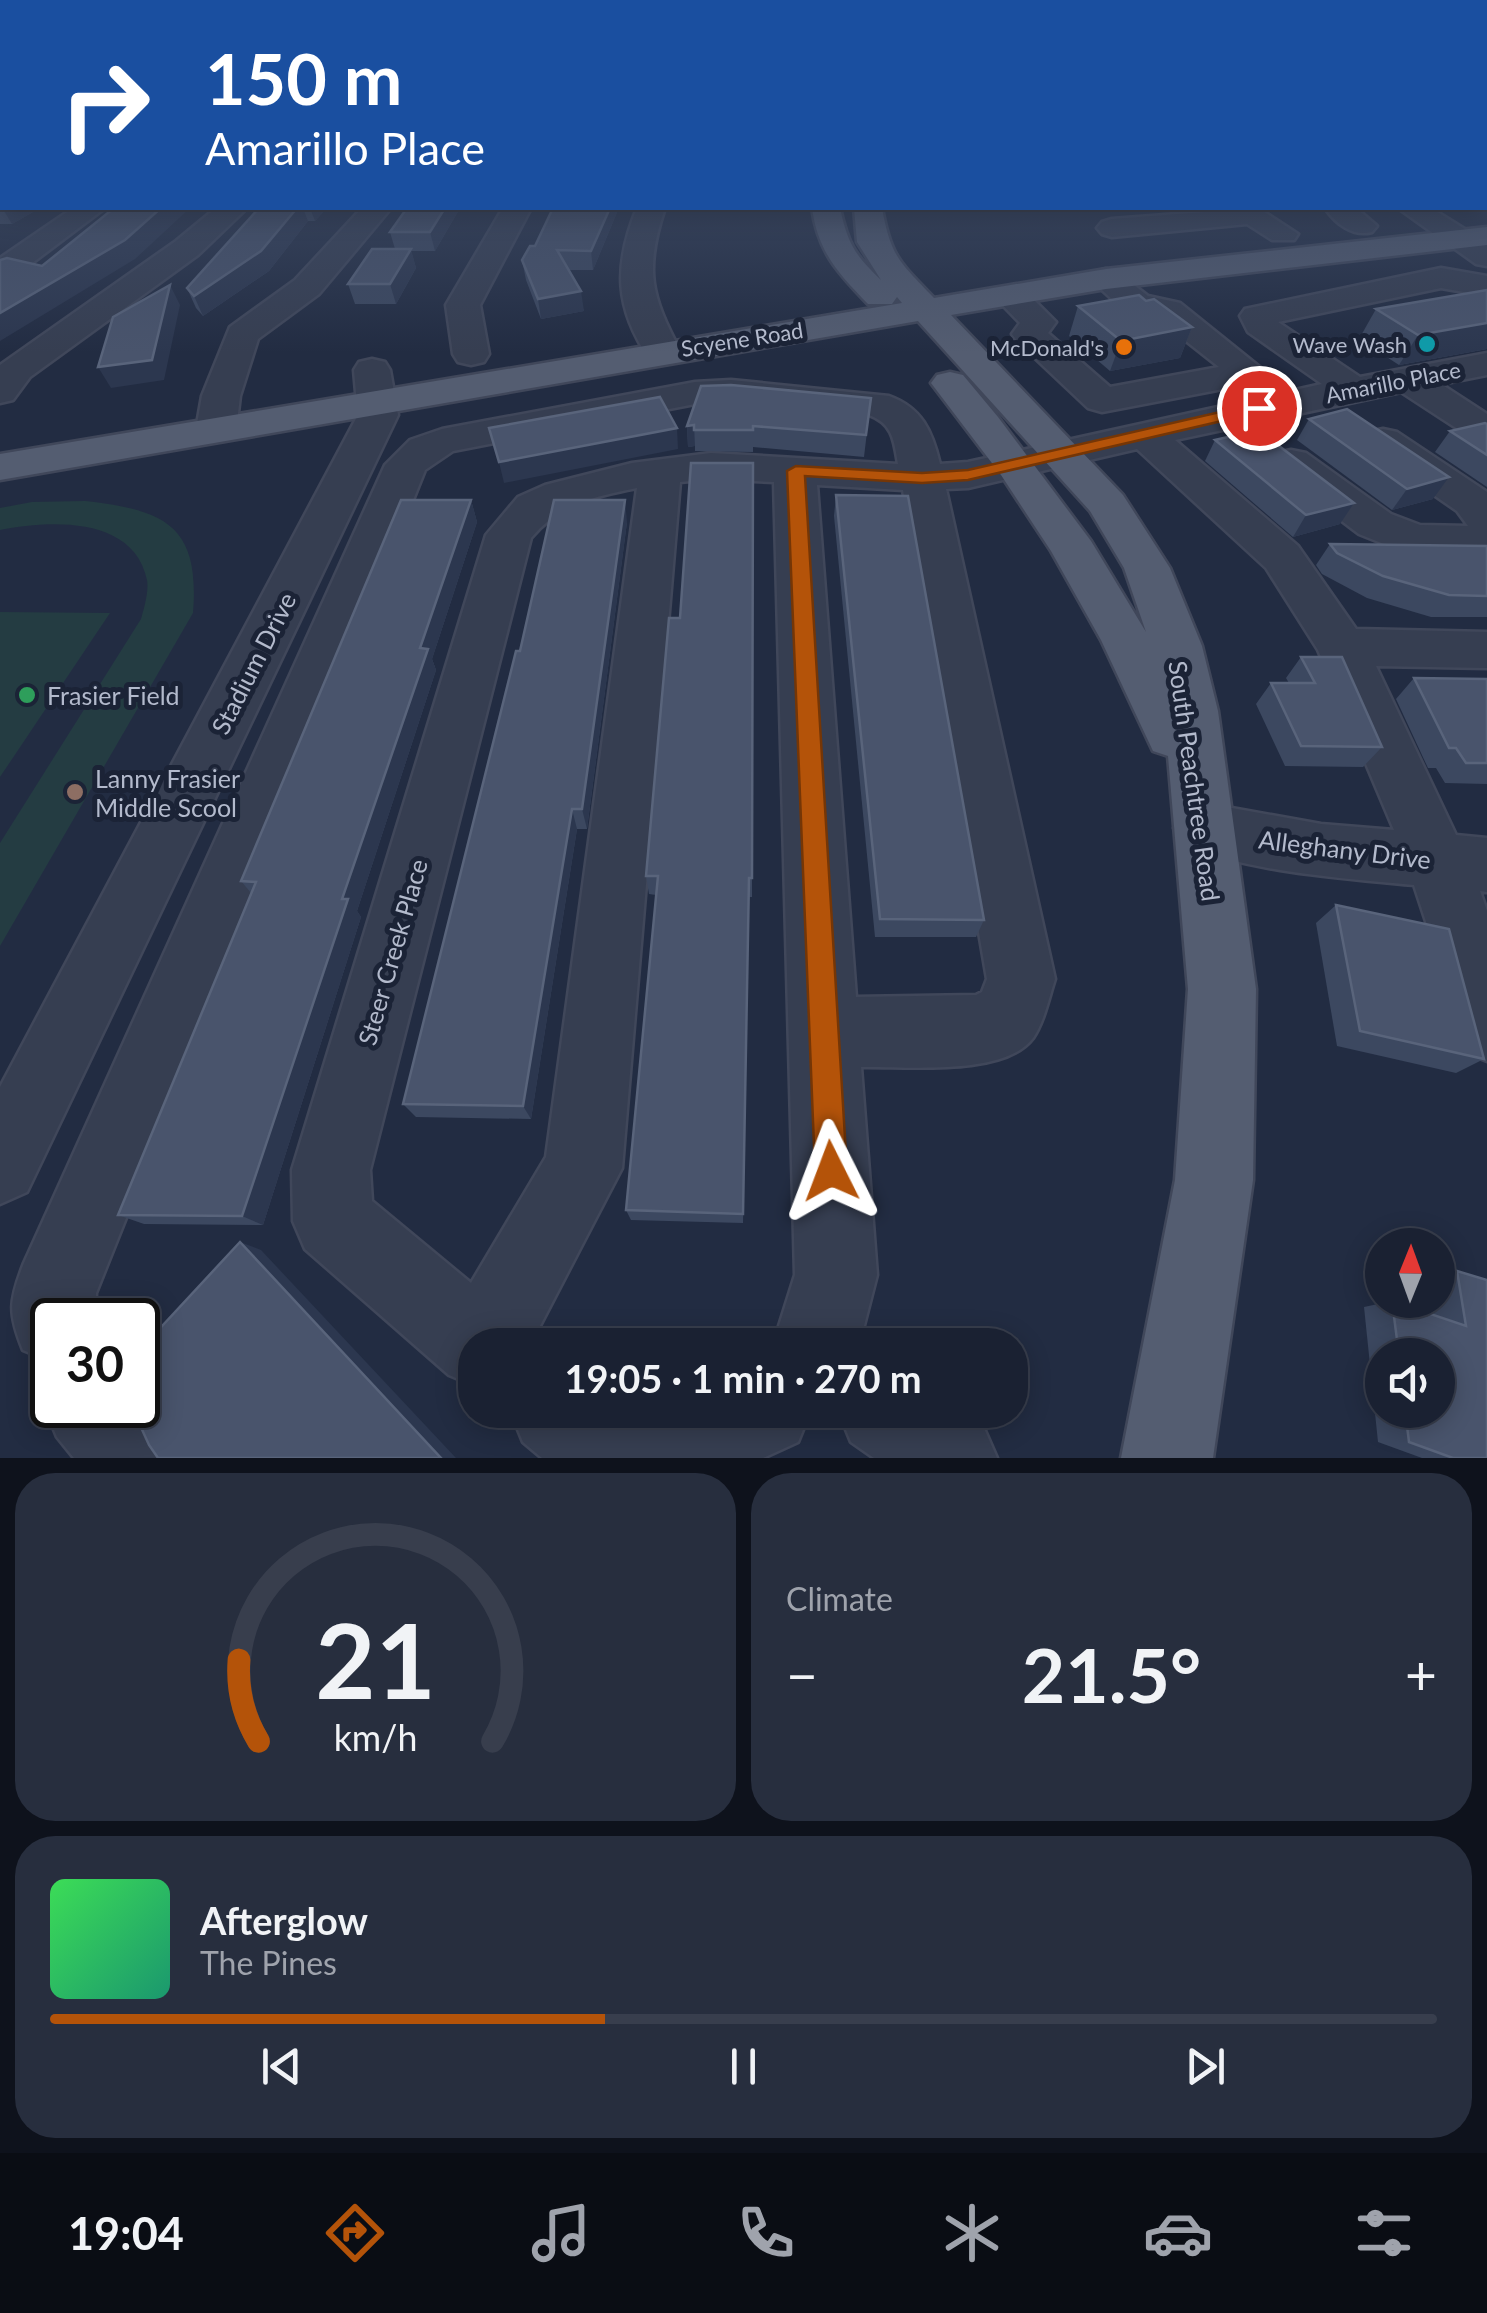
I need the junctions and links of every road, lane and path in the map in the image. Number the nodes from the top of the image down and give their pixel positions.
1 (78, 217) edge
2 (222, 217) edge
3 (369, 217) edge
4 (512, 217) edge
5 (648, 217) edge
6 (828, 217) edge
7 (869, 217) edge
8 (1205, 217) edge
9 (1259, 217) edge
10 (1351, 217) edge
11 (1428, 217) edge
12 (1116, 229) edge
13 (1283, 234) junction
14 (1472, 237) edge
15 (1487, 257) edge
16 (0, 272) edge
17 (1106, 279) junction
18 (1487, 286) edge
19 (1010, 294) junction
20 (900, 299) junction
21 (1368, 327) dead end
22 (655, 338) junction
23 (471, 354) junction
24 (1487, 364) edge
25 (1398, 369) junction
26 (1249, 373) junction
27 (375, 386) junction
28 (0, 392) edge
29 (1320, 396) junction
30 (219, 413) junction
31 (1230, 414) junction
32 (1487, 430) edge
33 (0, 432) edge
34 (1143, 433) junction
35 (1039, 457) junction
36 (0, 467) edge
37 (796, 471) junction
38 (660, 472) junction
39 (922, 478) junction
40 (533, 507) joint
41 (1487, 520) edge
42 (1487, 541) edge
43 (1342, 648) junction
44 (1487, 650) edge
45 (1202, 813) junction
46 (1462, 863) edge
47 (1487, 1026) edge
48 (824, 1033) junction
49 (0, 1165) edge
50 (54, 1298) edge
51 (461, 1328) edge
52 (491, 1328) edge
53 (821, 1328) edge
54 (108, 1428) edge
55 (576, 1428) edge
56 (909, 1428) edge
57 (717, 1437) edge
58 (132, 1458) edge
59 (951, 1458) edge
60 (1167, 1458) edge

1 - 16 street
2 - 28 street
3 - 30 street
4 - 23 street
5 - 22 street
6 - 20 main road
7 - 20 main road
8 - 12 street
9 - 13 street
10 - 13 main road, Scyene Road
11 - 14 street
12 - 13 main road, Scyene Road
12 - 20 main road, Scyene Road
14 - 15 street
14 - 17 main road, Scyene Road
17 - 19 main road, Scyene Road
17 - 26 street
18 - 29 street
19 - 20 main road, Scyene Road
19 - 26 street
20 - 22 main road, Scyene Road
20 - 35 main road, South Peachtree Road
21 - 25 street
22 - 23 main road, Scyene Road
22 - 27 main road, Scyene Road
23 - 27 main road, Scyene Road
24 - 25 street, Amarillo Place
25 - 29 street, Amarillo Place
25 - 32 street
26 - 29 street
27 - 30 main road, Scyene Road
27 - 49 street, Stadium Drive
29 - 31 street, Amarillo Place
29 - 41 street
30 - 33 main road, Scyene Road
30 - 36 main road, Scyene Road
31 - 34 street, Amarillo Place
31 - 42 street
34 - 35 street, Amarillo Place
34 - 43 street
35 - 39 street, Amarillo Place
35 - 45 main road, South Peachtree Road
37 - 38 street, Amarillo Place
37 - 39 street, Amarillo Place
37 - 48 street
38 - 40 street, Amarillo Place
38 - 52 street
39 - 48 street
39 - 50 street
40 - 51 street, Steer Creek Place
43 - 44 street
43 - 46 street
45 - 46 street, Alleghany Drive
45 - 60 main road, South Peachtree Road
46 - 47 street
48 - 53 street
54 - 58 street
55 - 57 street
56 - 59 street

